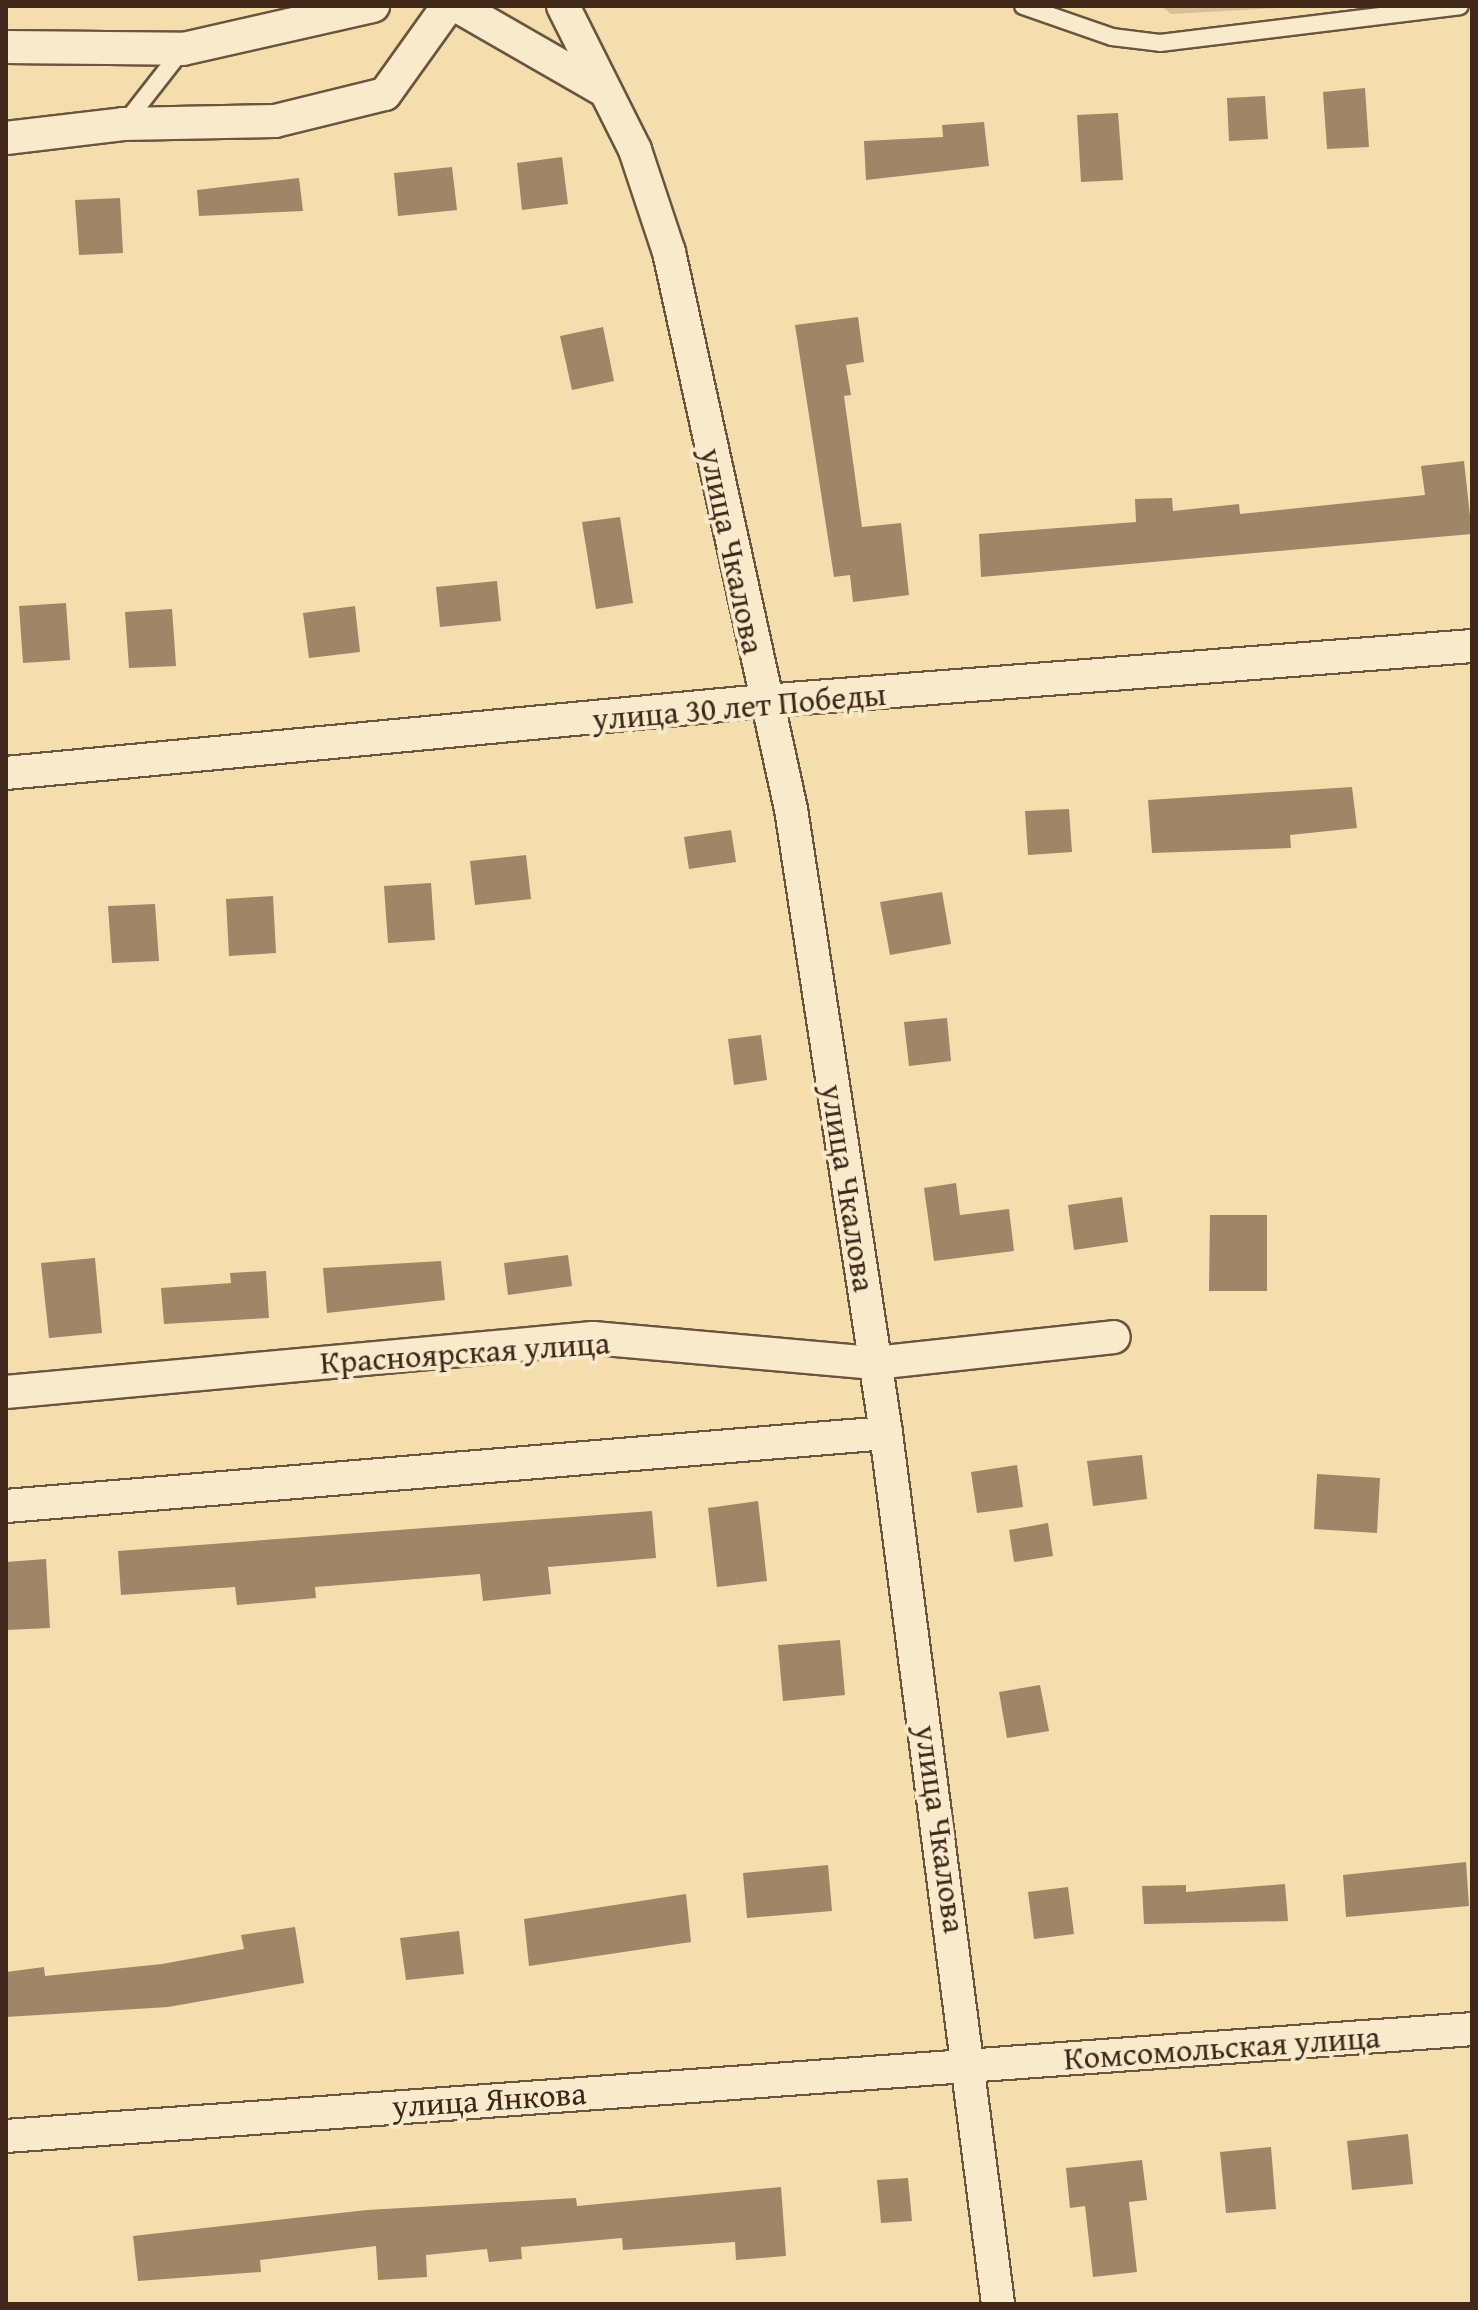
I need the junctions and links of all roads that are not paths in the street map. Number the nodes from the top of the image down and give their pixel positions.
1 (373, 6) edge
2 (448, 6) edge
3 (457, 6) edge
4 (491, 6) edge
5 (512, 6) edge
6 (563, 6) edge
7 (1023, 6) edge
8 (1460, 6) edge
9 (6, 47) edge
10 (183, 49) junction
11 (605, 91) junction
12 (123, 124) junction
13 (6, 138) edge
14 (1472, 646) edge
15 (764, 701) junction
16 (6, 773) edge
17 (1114, 1337) dead end
18 (875, 1363) junction
19 (6, 1392) edge
20 (886, 1433) junction
21 (6, 1506) edge
22 (1472, 2029) edge
23 (972, 2064) junction
24 (6, 2136) edge
25 (998, 2304) edge

1 - 10 street
2 - 12 street
3 - 11 street
4 - 5 street
6 - 11 street, улица Чкалова
7 - 8 lane
9 - 10 street
10 - 12 lane
11 - 15 street, улица Чкалова
12 - 13 street
14 - 15 street, улица 30 лет Победы
15 - 16 street, улица 30 лет Победы
15 - 18 street, улица Чкалова
17 - 18 street, Красноярская улица
18 - 19 street, Красноярская улица
18 - 20 street, улица Чкалова
20 - 21 street
20 - 23 street, улица Чкалова
22 - 23 street, Комсомольская улица
23 - 24 street, улица Янкова
23 - 25 street, улица Чкалова

